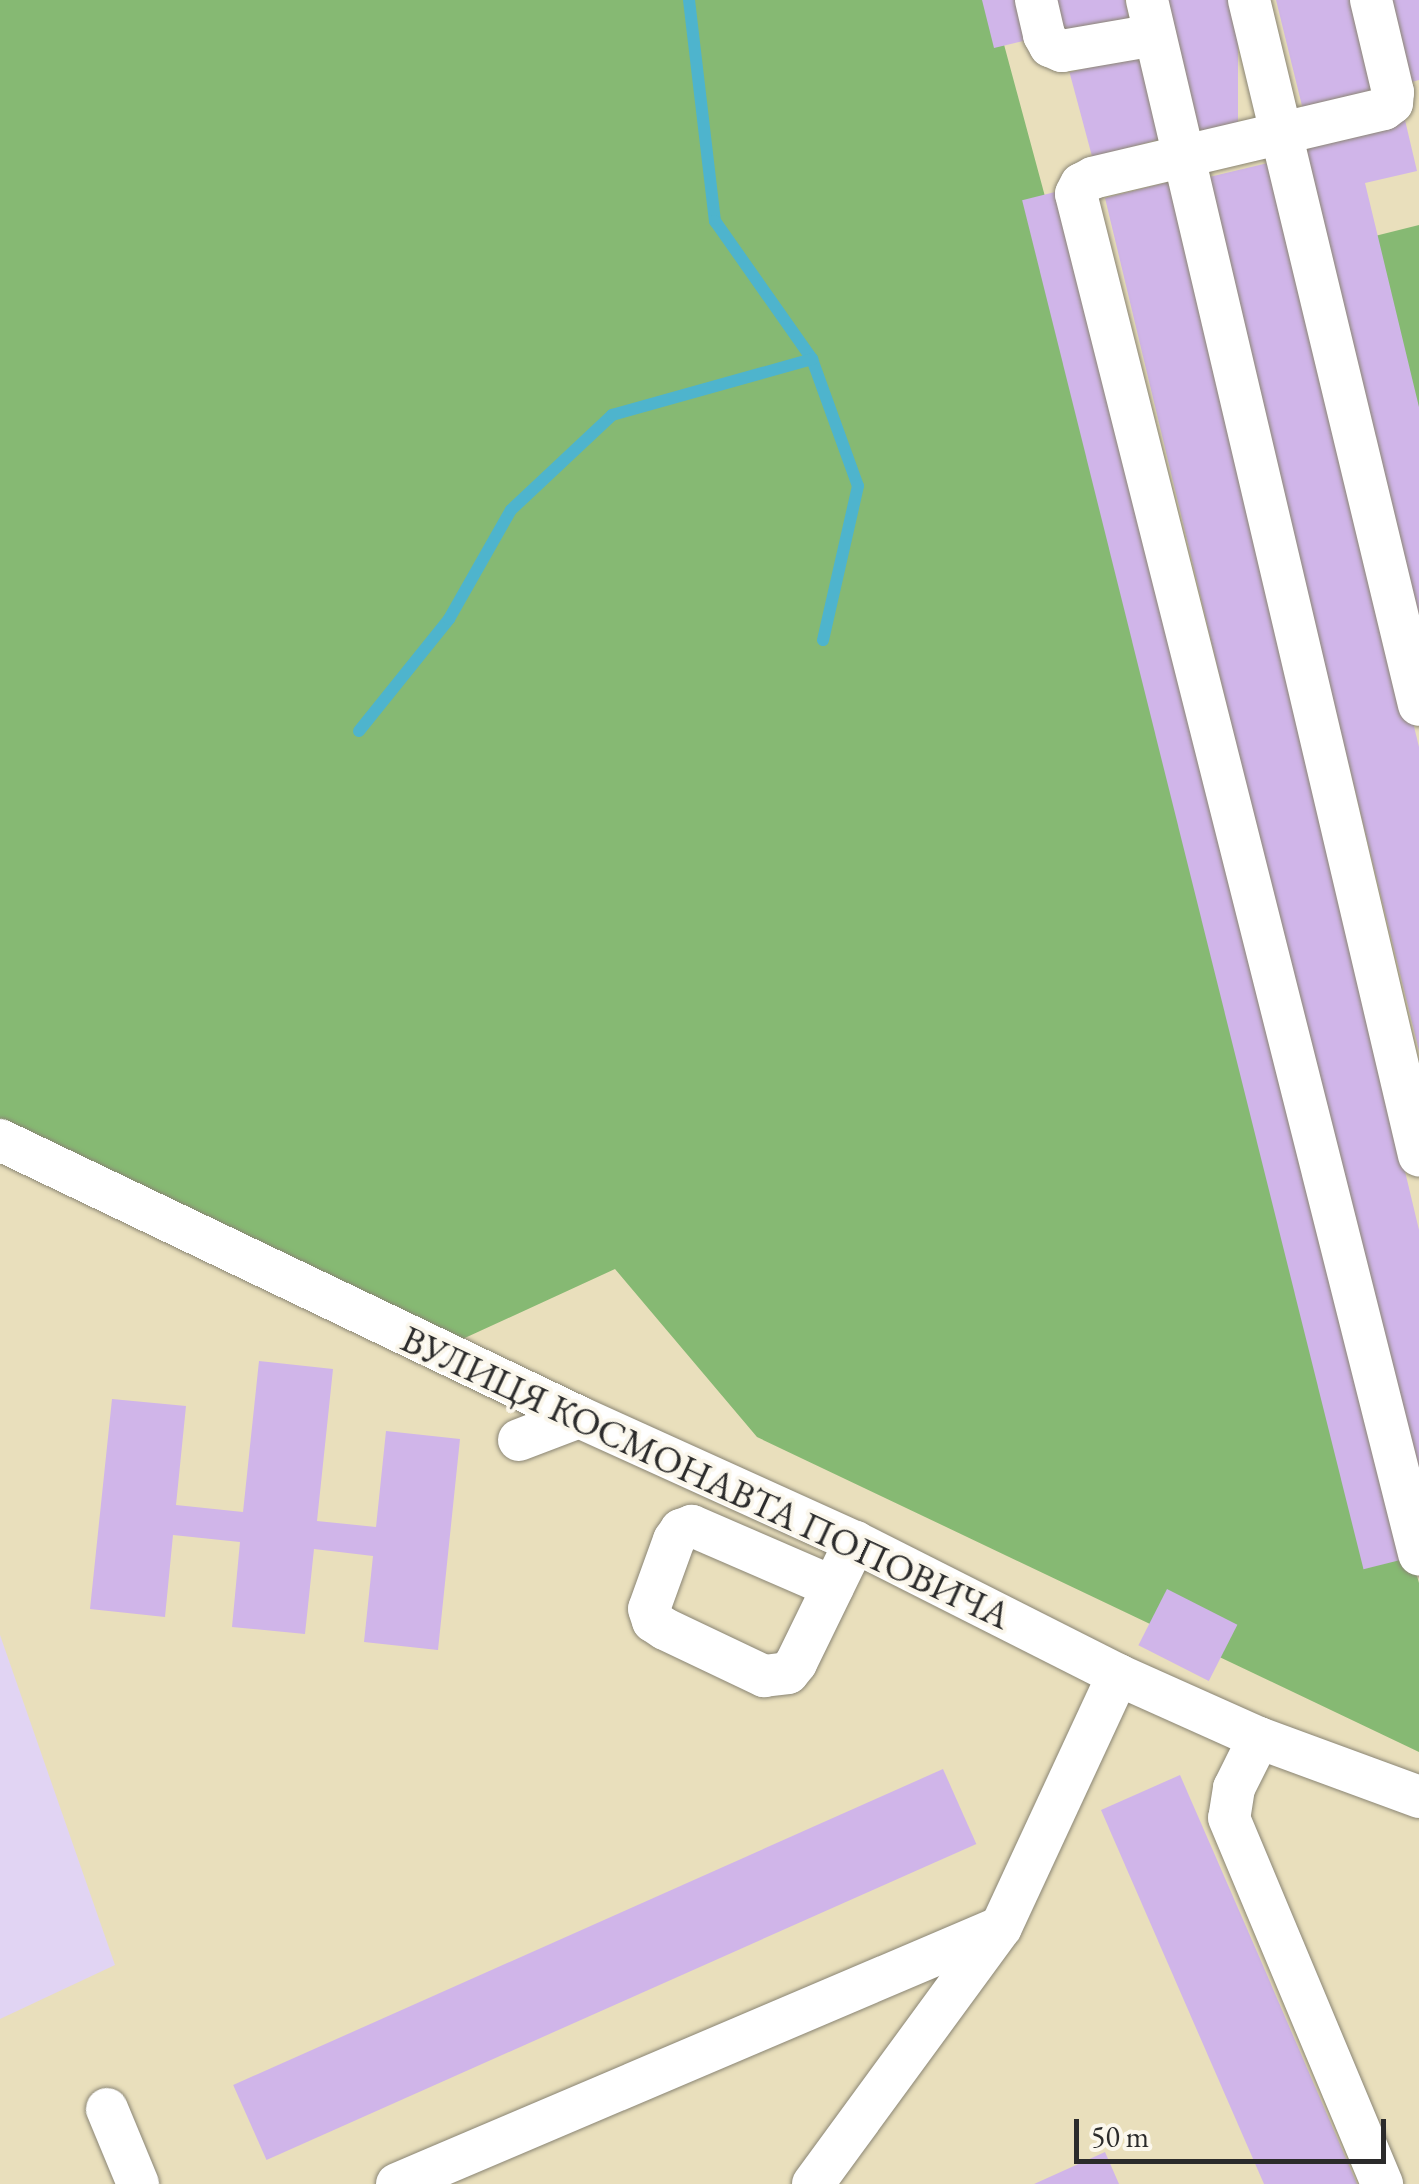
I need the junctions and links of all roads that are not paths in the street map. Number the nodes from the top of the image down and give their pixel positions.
1 (1036, 0) edge
2 (1250, 0) edge
3 (1372, 0) edge
4 (1151, 17) edge
5 (1282, 135) junction
6 (1185, 158) junction
7 (1419, 705) edge
8 (0, 1140) edge
9 (1419, 1155) edge
10 (578, 1418) junction
11 (519, 1440) dead end
12 (855, 1542) junction
13 (1419, 1554) edge
14 (832, 1587) dead end
15 (1118, 1675) junction
16 (1259, 1738) junction
17 (1419, 1797) edge
18 (1000, 1927) junction
19 (107, 2109) dead end
20 (138, 2184) edge
21 (397, 2184) edge
22 (812, 2184) edge
23 (1382, 2184) edge

1 - 4 street
2 - 5 street
3 - 5 street
4 - 6 street
5 - 6 street
5 - 7 street
6 - 9 street
6 - 13 street
8 - 10 street, ВУЛИЦЯ КОСМОНАВТА ПОПОВИЧА
10 - 11 street
10 - 12 street, ВУЛИЦЯ КОСМОНАВТА ПОПОВИЧА
12 - 14 street
12 - 15 street, ВУЛИЦЯ КОСМОНАВТА ПОПОВИЧА
15 - 16 street, ВУЛИЦЯ КОСМОНАВТА ПОПОВИЧА
15 - 18 street
16 - 17 street, ВУЛИЦЯ КОСМОНАВТА ПОПОВИЧА
16 - 23 street
18 - 21 street
18 - 22 street
19 - 20 street

